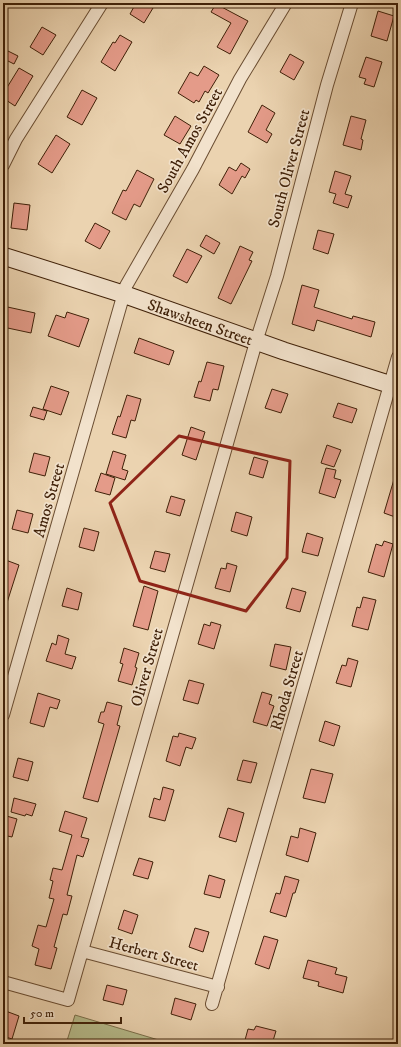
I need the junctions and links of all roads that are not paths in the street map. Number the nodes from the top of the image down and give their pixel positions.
1 (102, 3) edge
2 (286, 3) edge
3 (352, 3) edge
4 (3, 165) edge
5 (3, 256) edge
6 (123, 294) junction
7 (256, 342) junction
8 (398, 357) edge
9 (394, 385) edge
10 (3, 715) edge
11 (82, 950) junction
12 (3, 982) edge
13 (218, 987) junction
14 (212, 1004) dead end

1 - 4 street
2 - 6 street, South Amos Street
3 - 7 street, South Oliver Street
5 - 6 main road, Shawsheen Street
6 - 7 main road, Shawsheen Street
6 - 10 street, Amos Street
7 - 9 main road, Shawsheen Street
7 - 11 street, Oliver Street
8 - 9 street, Rhoda Street
9 - 13 street, Rhoda Street
11 - 12 street, Oliver Street
11 - 13 street, Herbert Street
13 - 14 street, Rhoda Street

